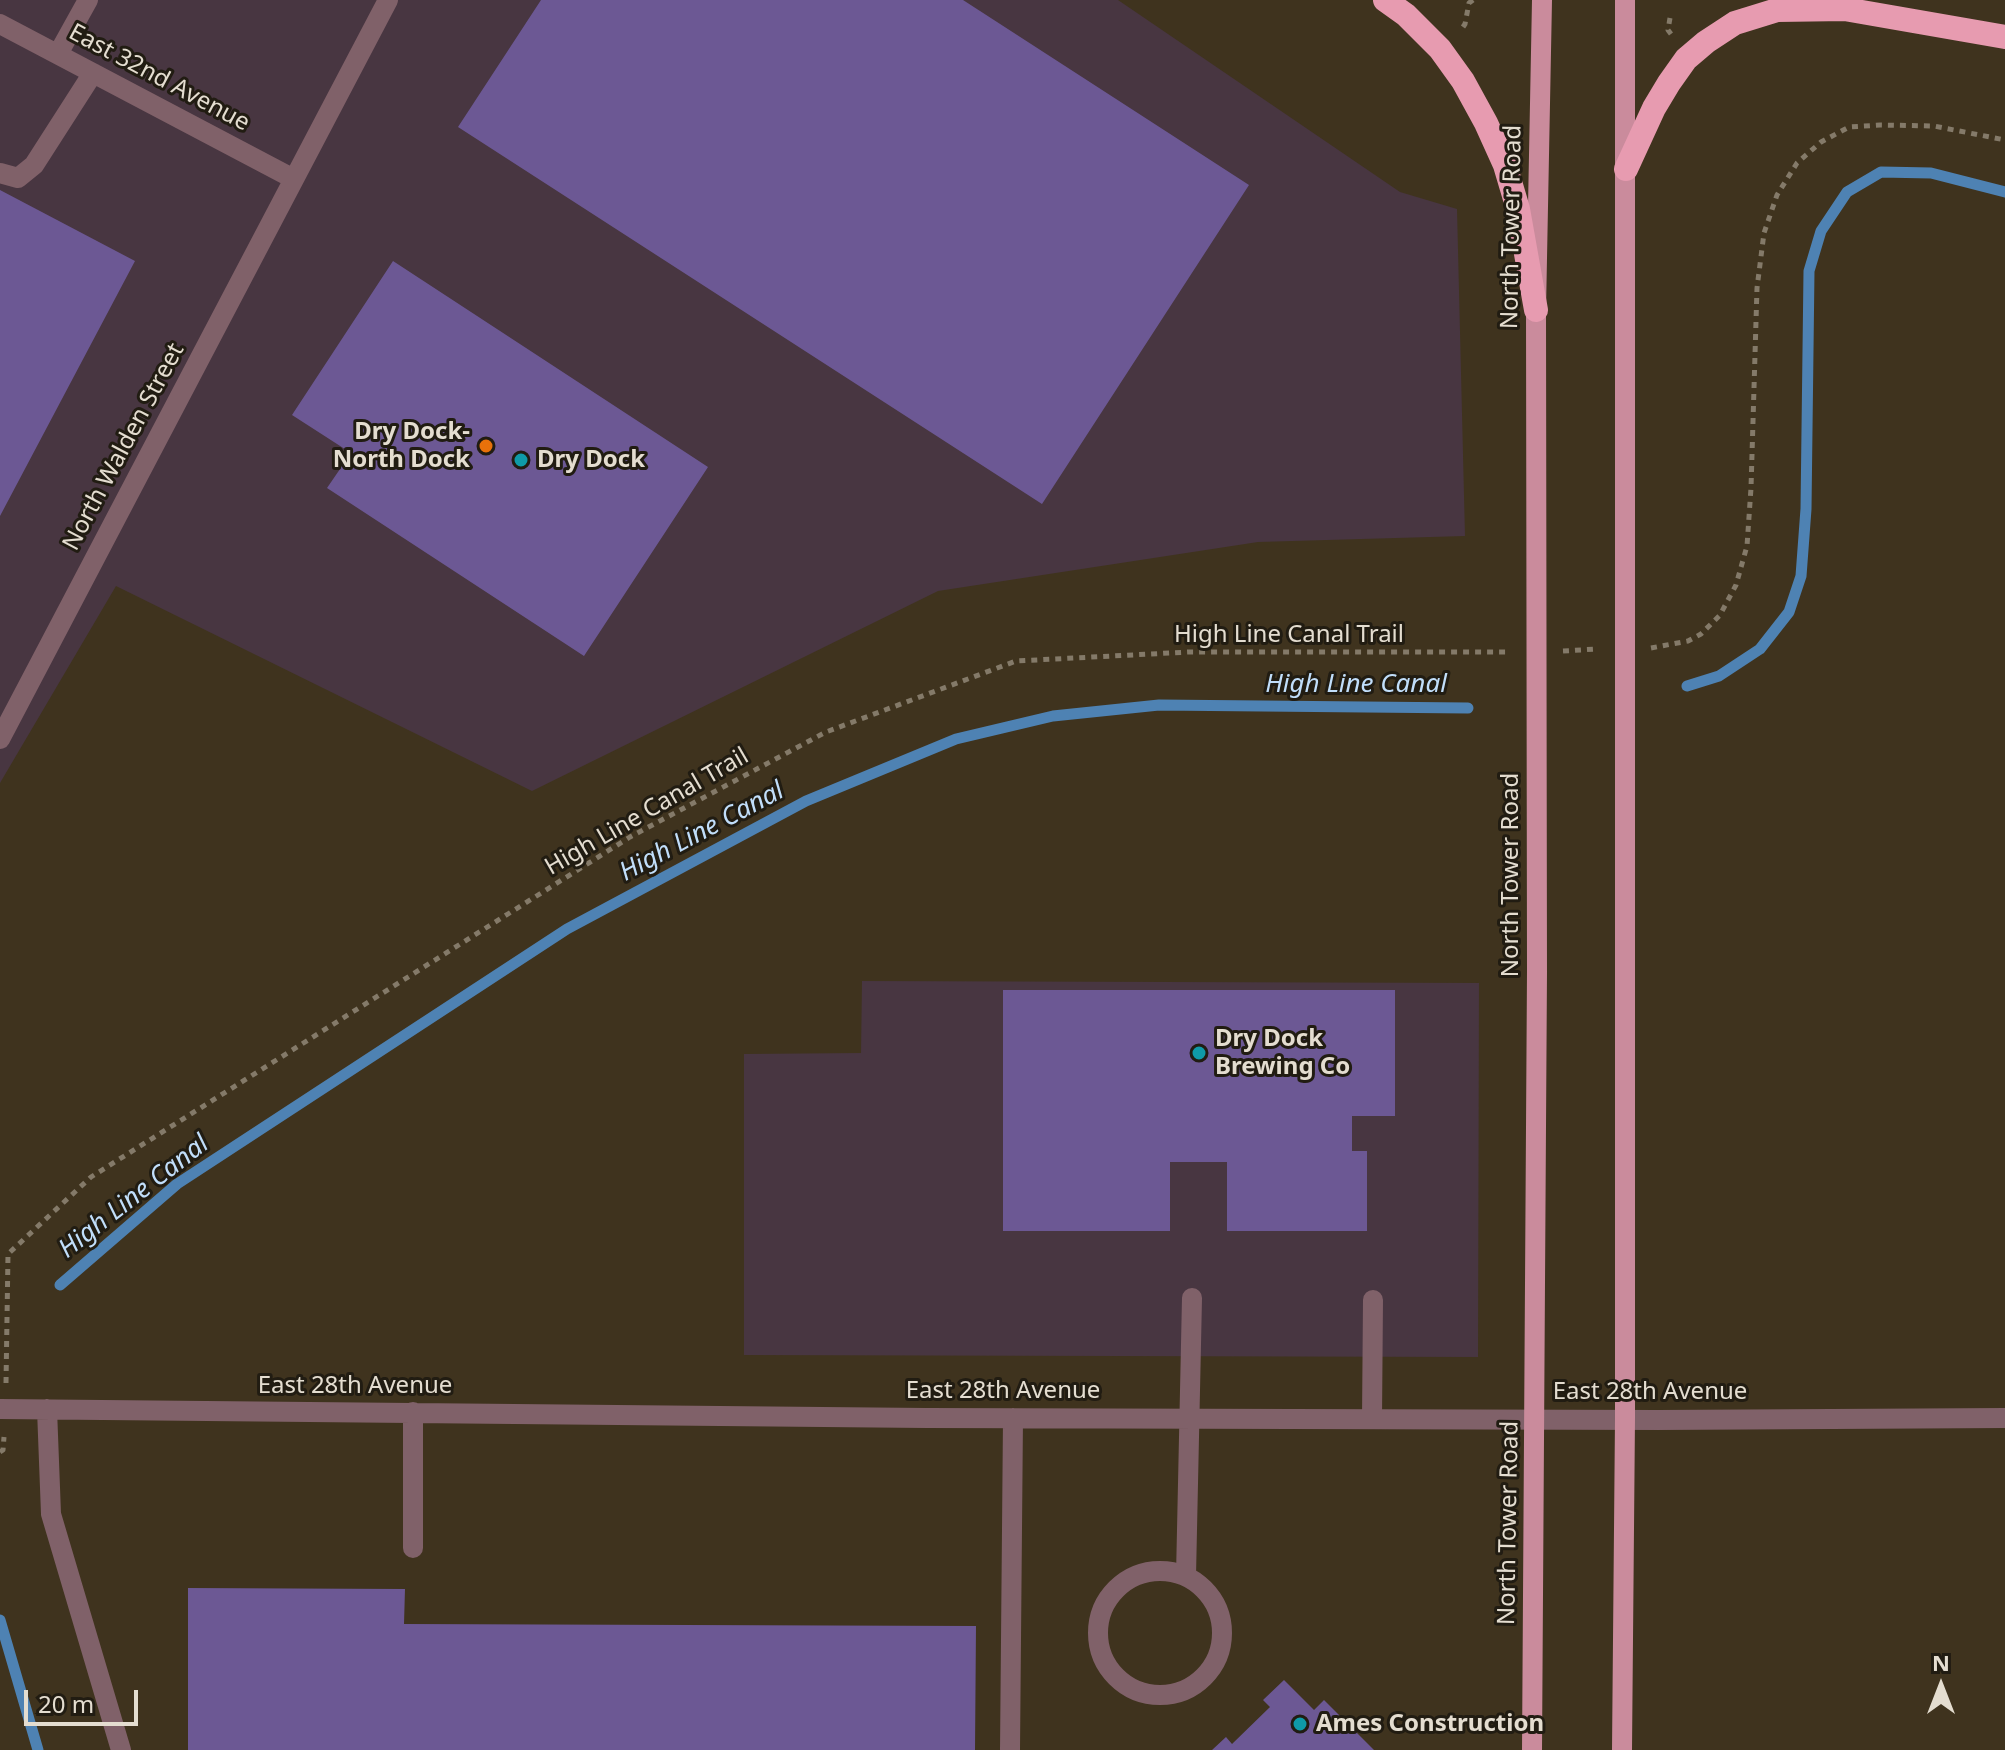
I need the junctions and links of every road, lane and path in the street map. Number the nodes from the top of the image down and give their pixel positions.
1 (88, 0) edge
2 (388, 0) edge
3 (1385, 0) edge
4 (1473, 0) edge
5 (1542, 0) edge
6 (1625, 0) edge
7 (1783, 0) edge
8 (1846, 9) junction
9 (0, 24) edge
10 (1655, 26) dead end
11 (1668, 30) dead end
12 (1456, 34) dead end
13 (2005, 37) edge
14 (58, 54) junction
15 (93, 73) junction
16 (2005, 140) edge
17 (1626, 169) junction
18 (0, 173) edge
19 (294, 179) junction
20 (1536, 310) junction
21 (1625, 648) junction
22 (1537, 652) junction
23 (0, 739) edge
24 (1192, 1298) dead end
25 (1373, 1300) dead end
26 (8, 1344) dead end
27 (0, 1409) edge
28 (47, 1409) junction
29 (413, 1412) junction
30 (1013, 1418) junction
31 (1190, 1418) junction
32 (1372, 1418) junction
33 (1536, 1418) junction
34 (1625, 1418) junction
35 (2005, 1418) edge
36 (413, 1548) dead end
37 (1186, 1576) junction
38 (121, 1750) edge
39 (1010, 1750) edge
40 (1532, 1750) edge
41 (1622, 1750) edge

1 - 14 street
2 - 19 street, North Walden Street
3 - 20 highway
4 - 12 path
5 - 20 main road, North Tower Road
6 - 17 main road
7 - 8 highway
8 - 13 highway
8 - 17 highway
9 - 14 street, East 32nd Avenue
10 - 11 path
14 - 15 street, East 32nd Avenue
15 - 18 street
15 - 19 street, East 32nd Avenue
16 - 21 path, High Line Canal Trail
17 - 21 main road
19 - 23 street, North Walden Street
20 - 22 main road, North Tower Road
21 - 22 path, High Line Canal Trail
21 - 34 main road
22 - 26 path, High Line Canal Trail
22 - 33 main road, North Tower Road
24 - 31 street
25 - 32 street
27 - 28 street, East 28th Avenue
28 - 29 street, East 28th Avenue
28 - 38 street
29 - 30 street, East 28th Avenue
29 - 36 street
30 - 31 street, East 28th Avenue
30 - 39 street
31 - 32 street, East 28th Avenue
31 - 37 street
32 - 33 street, East 28th Avenue
33 - 34 street, East 28th Avenue
33 - 40 main road, North Tower Road
34 - 35 street, East 28th Avenue
34 - 41 main road
37 - 37 street

